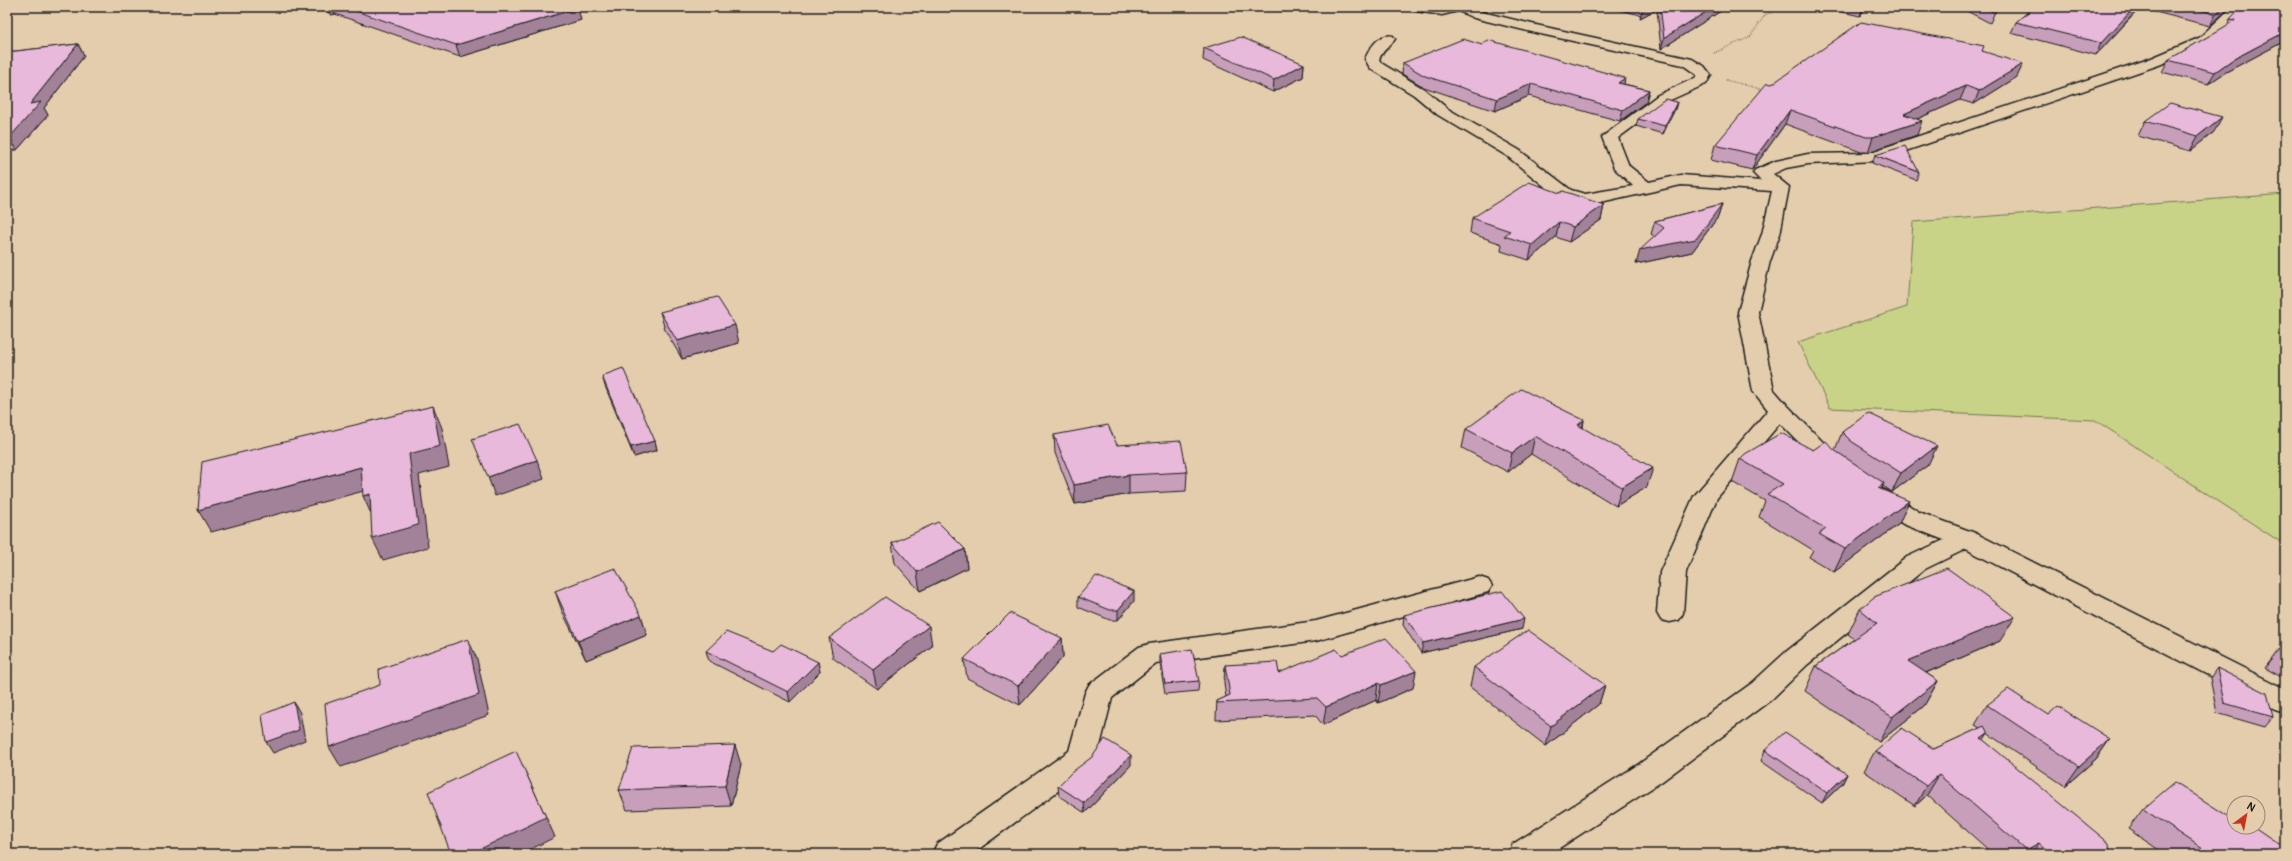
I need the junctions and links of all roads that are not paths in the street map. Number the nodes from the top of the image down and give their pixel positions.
1 (1416, 7) edge
2 (1459, 7) edge
3 (2239, 7) edge
4 (1388, 39) dead end
5 (1781, 187) junction
6 (1646, 188) junction
7 (1778, 410) junction
8 (1966, 539) junction
9 (1479, 586) dead end
10 (1670, 613) dead end
11 (2285, 702) edge
12 (948, 854) edge
13 (1524, 854) edge

1 - 2 street
2 - 6 street
3 - 5 street
4 - 6 street
5 - 6 street
5 - 7 street
7 - 8 street
7 - 10 street
8 - 11 street
8 - 13 street
9 - 12 street

